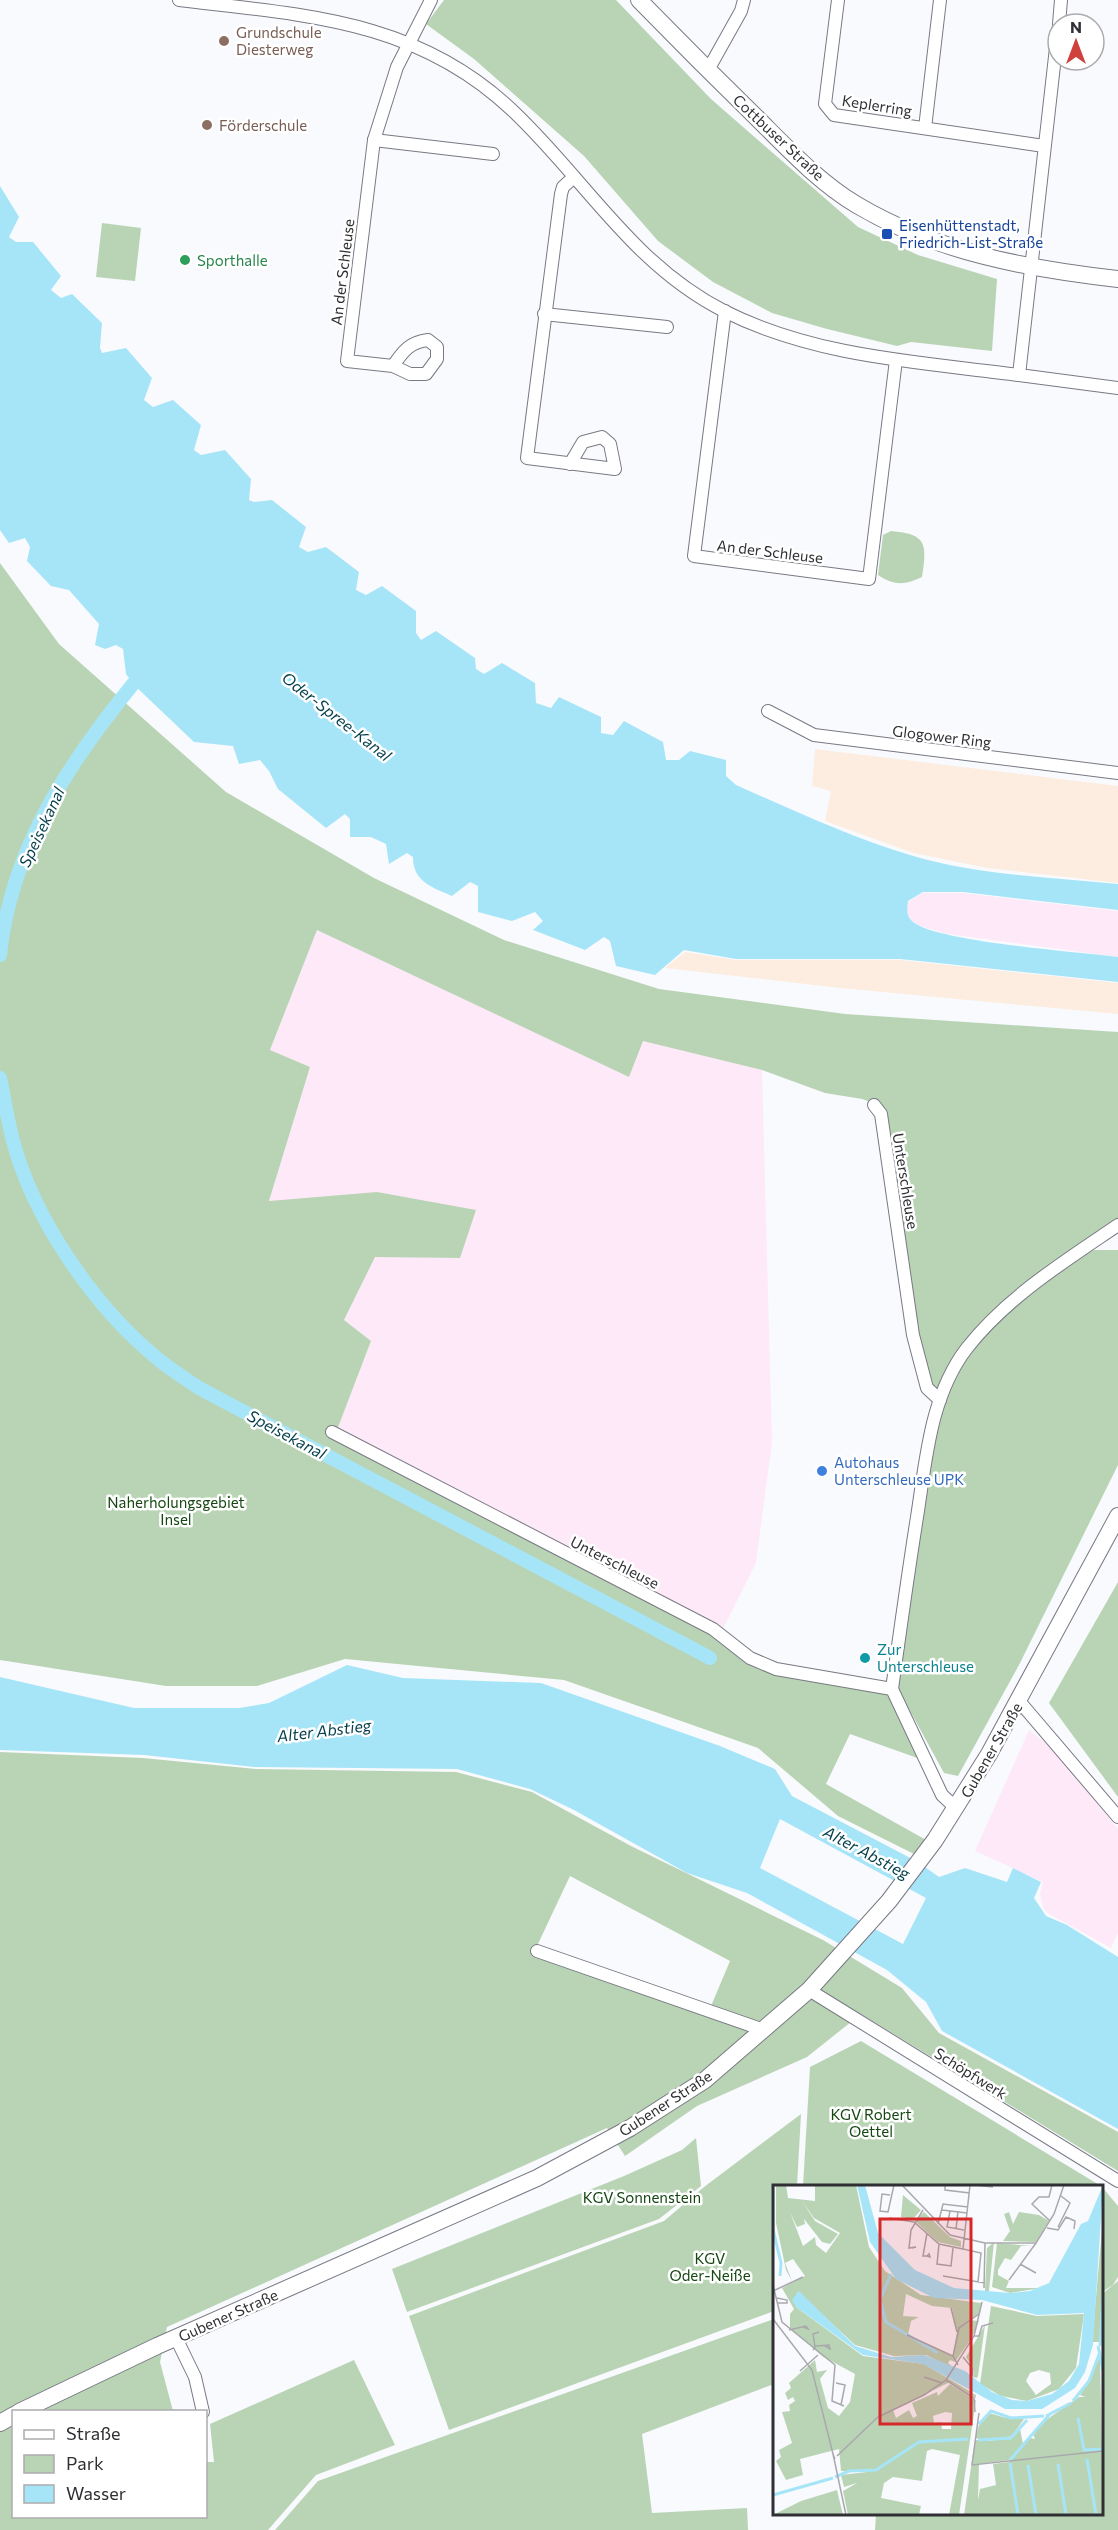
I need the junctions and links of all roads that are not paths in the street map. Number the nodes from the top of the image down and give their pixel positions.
1 (179, 0) edge
2 (431, 0) edge
3 (639, 0) edge
4 (744, 0) edge
5 (838, 0) edge
6 (940, 0) edge
7 (408, 41) junction
8 (708, 70) junction
9 (1053, 72) edge
10 (925, 128) junction
11 (374, 140) junction
12 (1044, 146) junction
13 (493, 154) dead end
14 (574, 177) junction
15 (1029, 267) junction
16 (1118, 279) edge
17 (725, 311) junction
18 (543, 314) junction
19 (667, 327) dead end
20 (896, 360) junction
21 (393, 366) dead end
22 (1018, 375) junction
23 (1118, 388) edge
24 (570, 464) dead end
25 (768, 711) dead end
26 (1118, 773) edge
27 (874, 1105) dead end
28 (1118, 1225) edge
29 (940, 1400) junction
30 (332, 1432) dead end
31 (1118, 1516) edge
32 (892, 1689) junction
33 (1020, 1701) junction
34 (956, 1808) junction
35 (1118, 1817) edge
36 (537, 1951) dead end
37 (809, 1990) junction
38 (761, 2029) junction
39 (1118, 2181) edge
40 (176, 2338) junction
41 (24, 2410) edge
42 (203, 2410) edge

1 - 7 street
2 - 7 street, An der Schleuse
3 - 8 main road, Cottbuser Straße
4 - 8 street
5 - 10 street, Keplerring
6 - 10 street, Keplerring
7 - 11 street, An der Schleuse
7 - 14 street
8 - 15 main road, Cottbuser Straße
9 - 12 street
10 - 12 street, Keplerring
11 - 13 street
11 - 21 street, An der Schleuse
12 - 15 street
14 - 17 street
14 - 18 street
15 - 16 main road, Cottbuser Straße
15 - 22 street
17 - 20 street
17 - 20 street, An der Schleuse
18 - 19 street
18 - 24 street
20 - 22 street
22 - 23 street
25 - 26 street, Glogower Ring
27 - 29 street, Unterschleuse
28 - 29 street
29 - 32 street
30 - 32 street, Unterschleuse
31 - 33 main road, Gubener Straße
32 - 34 street
33 - 34 main road, Gubener Straße
33 - 35 street
34 - 37 main road, Gubener Straße
36 - 38 street
37 - 38 main road, Gubener Straße
37 - 39 street, Schöpfwerk
38 - 40 main road, Gubener Straße
40 - 41 main road, Gubener Straße
40 - 42 street

